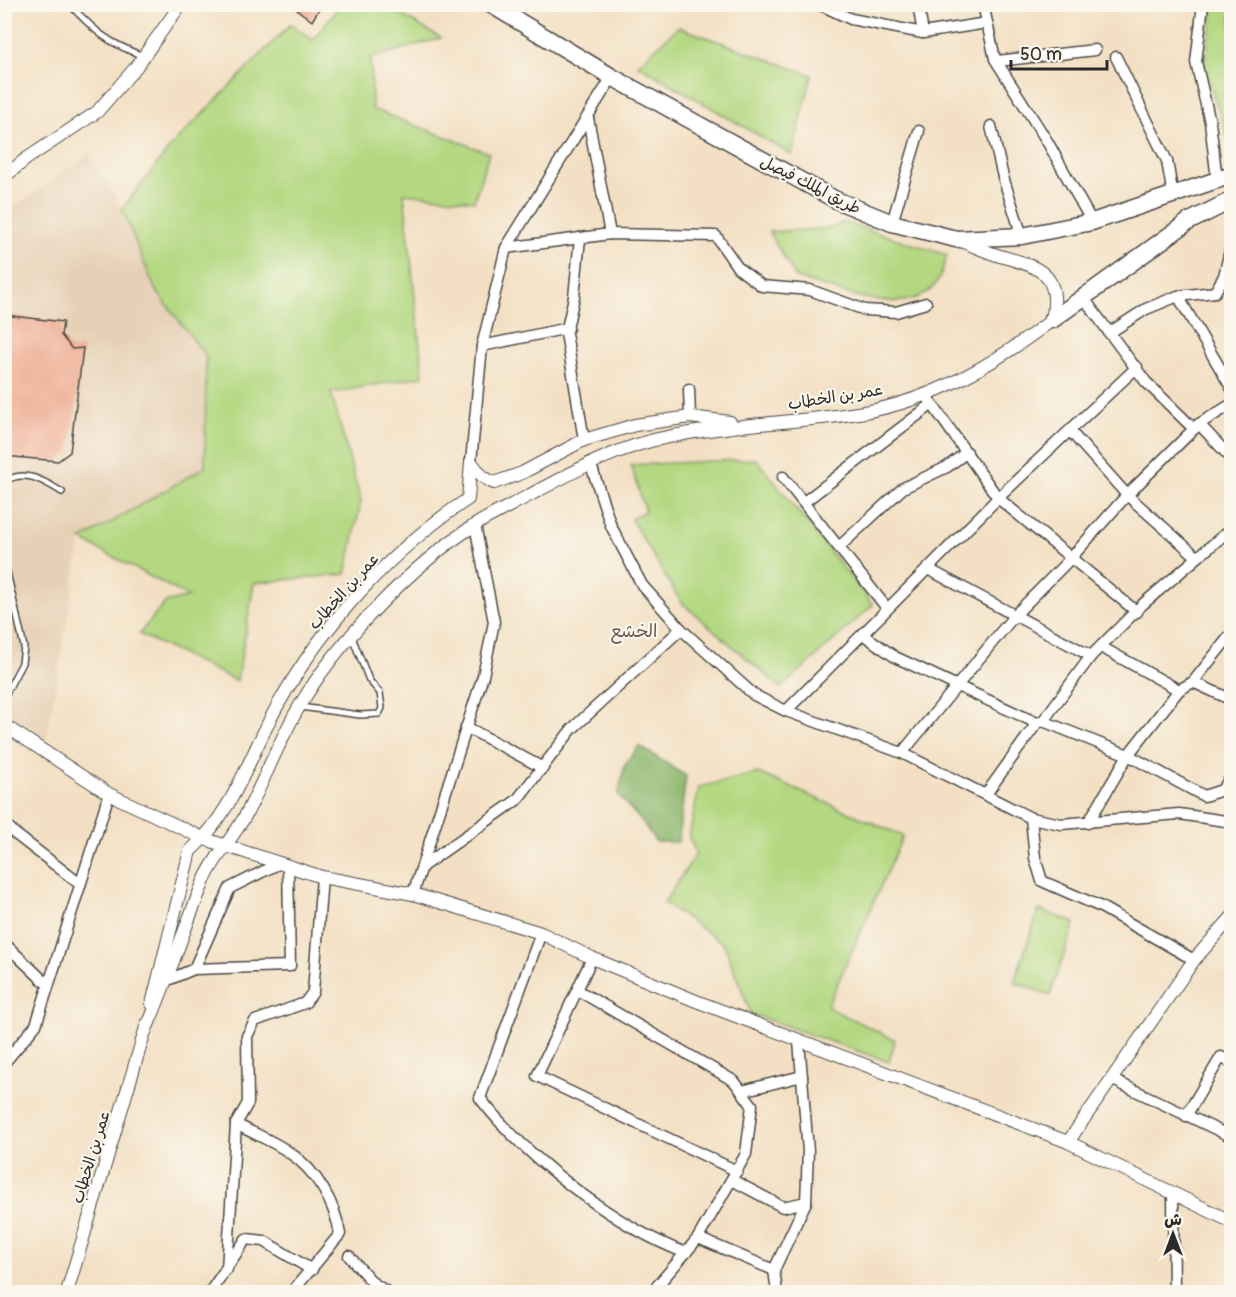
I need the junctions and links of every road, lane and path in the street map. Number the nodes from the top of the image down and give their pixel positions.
1 (69, 4) edge
2 (181, 4) edge
3 (490, 4) edge
4 (819, 4) edge
5 (918, 4) edge
6 (983, 4) edge
7 (1203, 4) edge
8 (987, 23) junction
9 (923, 33) junction
10 (1095, 50) dead end
11 (144, 56) junction
12 (1116, 57) dead end
13 (997, 61) junction
14 (612, 77) junction
15 (588, 118) junction
16 (992, 126) dead end
17 (919, 131) dead end
18 (4, 177) edge
19 (1224, 177) edge
20 (1173, 196) junction
21 (1232, 200) edge
22 (1092, 222) junction
23 (892, 223) junction
24 (610, 234) junction
25 (1022, 236) junction
26 (580, 238) junction
27 (956, 239) junction
28 (1232, 242) edge
29 (506, 248) junction
30 (1224, 276) junction
31 (1232, 289) edge
32 (1178, 296) junction
33 (1083, 297) junction
34 (926, 303) dead end
35 (1052, 320) junction
36 (568, 328) junction
37 (1109, 333) junction
38 (482, 346) junction
39 (1137, 368) junction
40 (689, 389) dead end
41 (1232, 389) edge
42 (928, 399) junction
43 (1232, 404) edge
44 (690, 417) junction
45 (746, 424) junction
46 (1196, 427) junction
47 (1070, 430) junction
48 (584, 440) junction
49 (967, 452) junction
50 (1232, 459) edge
51 (471, 462) junction
52 (590, 462) junction
53 (783, 477) dead end
54 (4, 482) edge
55 (62, 492) dead end
56 (1127, 495) junction
57 (998, 498) junction
58 (804, 502) junction
59 (475, 525) junction
60 (1232, 528) edge
61 (839, 547) junction
62 (1197, 557) junction
63 (1071, 558) junction
64 (4, 559) edge
65 (928, 569) junction
66 (886, 608) junction
67 (1137, 612) junction
68 (1014, 616) junction
69 (681, 629) junction
70 (1232, 633) edge
71 (864, 635) junction
72 (352, 637) junction
73 (1101, 647) junction
74 (1091, 656) junction
75 (1193, 682) junction
76 (956, 687) junction
77 (1179, 690) junction
78 (4, 697) edge
79 (1232, 700) edge
80 (299, 706) junction
81 (786, 711) junction
82 (1040, 722) junction
83 (466, 727) junction
84 (7, 731) edge
85 (902, 753) junction
86 (1128, 755) junction
87 (543, 768) junction
88 (1232, 776) edge
89 (109, 794) junction
90 (986, 794) junction
91 (1031, 818) junction
92 (4, 822) edge
93 (1232, 822) edge
94 (1088, 823) junction
95 (205, 838) junction
96 (225, 846) junction
97 (284, 865) junction
98 (423, 866) junction
99 (322, 877) junction
100 (80, 885) junction
101 (412, 894) junction
102 (1232, 917) edge
103 (541, 933) junction
104 (4, 943) edge
105 (592, 958) junction
106 (1194, 960) junction
107 (194, 969) junction
108 (168, 980) junction
109 (48, 985) junction
110 (579, 992) junction
111 (145, 1032) junction
112 (799, 1041) junction
113 (4, 1063) edge
114 (1232, 1063) edge
115 (802, 1076) junction
116 (1113, 1080) junction
117 (742, 1091) junction
118 (1186, 1116) junction
119 (236, 1124) junction
120 (1232, 1137) edge
121 (1068, 1142) junction
122 (735, 1175) junction
123 (1173, 1194) junction
124 (806, 1202) junction
125 (1232, 1222) edge
126 (698, 1238) junction
127 (686, 1253) junction
128 (349, 1256) dead end
129 (226, 1269) junction
130 (312, 1270) junction
131 (774, 1270) junction
132 (370, 1288) edge
133 (1173, 1292) edge
134 (67, 1293) edge
135 (210, 1293) edge
136 (292, 1293) edge
137 (387, 1293) edge
138 (652, 1293) edge
139 (777, 1293) edge

1 - 11 lane
2 - 11 street
3 - 14 main road, طريق الملك فيصل
4 - 9 street
5 - 9 street
6 - 8 street
7 - 19 street
8 - 9 street
8 - 13 street
10 - 13 street
11 - 18 street
12 - 20 street
13 - 22 street
14 - 15 street
14 - 23 main road, طريق الملك فيصل
15 - 24 street
15 - 29 street
16 - 25 street
17 - 23 street
19 - 20 main road, طريق الملك فيصل
20 - 22 main road, طريق الملك فيصل
21 - 33 main road
22 - 25 main road, طريق الملك فيصل
23 - 27 main road, طريق الملك فيصل
24 - 26 street
24 - 34 street
25 - 27 main road, طريق الملك فيصل
26 - 29 street
26 - 36 street
27 - 35 street
28 - 30 street
29 - 38 street
30 - 31 street
30 - 32 street
32 - 37 street
32 - 41 street
33 - 35 main road
33 - 37 street
35 - 42 street, عمر بن الخطاب
36 - 38 street
36 - 48 street
37 - 39 street
38 - 51 street
39 - 46 street
39 - 47 street
40 - 44 street
42 - 45 street, عمر بن الخطاب
42 - 49 street
42 - 58 street
43 - 46 street
44 - 45 street, عمر بن الخطاب
44 - 48 street, عمر بن الخطاب
45 - 52 street, عمر بن الخطاب
46 - 50 street
46 - 56 street
47 - 56 street
47 - 57 street
48 - 51 street, عمر بن الخطاب
49 - 57 street
49 - 61 street
51 - 95 street, عمر بن الخطاب
52 - 59 street, عمر بن الخطاب
52 - 69 street
53 - 58 street
54 - 55 lane
56 - 62 street
56 - 63 street
57 - 63 street
57 - 65 street
58 - 61 street
59 - 72 street, عمر بن الخطاب
59 - 83 street
60 - 62 street
61 - 66 street
62 - 67 street
63 - 67 street
63 - 68 street
64 - 78 lane
65 - 66 street
65 - 68 street
66 - 71 street
67 - 73 street
68 - 74 street
68 - 76 street
69 - 81 street
69 - 87 street
70 - 75 street
71 - 76 street
71 - 81 street
72 - 80 street, عمر بن الخطاب
72 - 80 lane
73 - 74 street
73 - 77 street
74 - 82 street
75 - 77 street
75 - 79 street
76 - 82 street
76 - 85 street
77 - 86 street
80 - 96 street, عمر بن الخطاب
81 - 85 street
82 - 86 street
82 - 90 street
83 - 87 street
83 - 98 street
84 - 89 street
85 - 90 street
86 - 88 street
86 - 94 street
87 - 98 street
89 - 95 street
89 - 100 street
90 - 91 street
91 - 94 street
91 - 106 street
92 - 100 street
93 - 94 street
95 - 96 street
95 - 111 street, عمر بن الخطاب
96 - 97 street
96 - 108 street, عمر بن الخطاب
97 - 99 street
97 - 107 street
97 - 107 street
98 - 101 street
99 - 101 street
99 - 119 street
100 - 109 street
101 - 103 street
102 - 106 street
103 - 105 street
103 - 127 street
104 - 109 street
105 - 110 street
105 - 112 street
106 - 116 street
107 - 108 street
108 - 111 street, عمر بن الخطاب
109 - 113 street
110 - 117 street
110 - 122 street
111 - 134 street, عمر بن الخطاب
112 - 115 street
112 - 121 street
114 - 118 street
115 - 117 street
115 - 124 street
116 - 118 street
116 - 121 street
117 - 122 street
118 - 120 street
119 - 129 street
119 - 130 street
121 - 123 street
122 - 124 street
122 - 126 street
123 - 125 street
123 - 133 street
124 - 131 street
126 - 127 street
126 - 131 street
127 - 138 street
128 - 132 street
129 - 130 street
129 - 135 street
130 - 136 street
131 - 139 street
132 - 137 street

